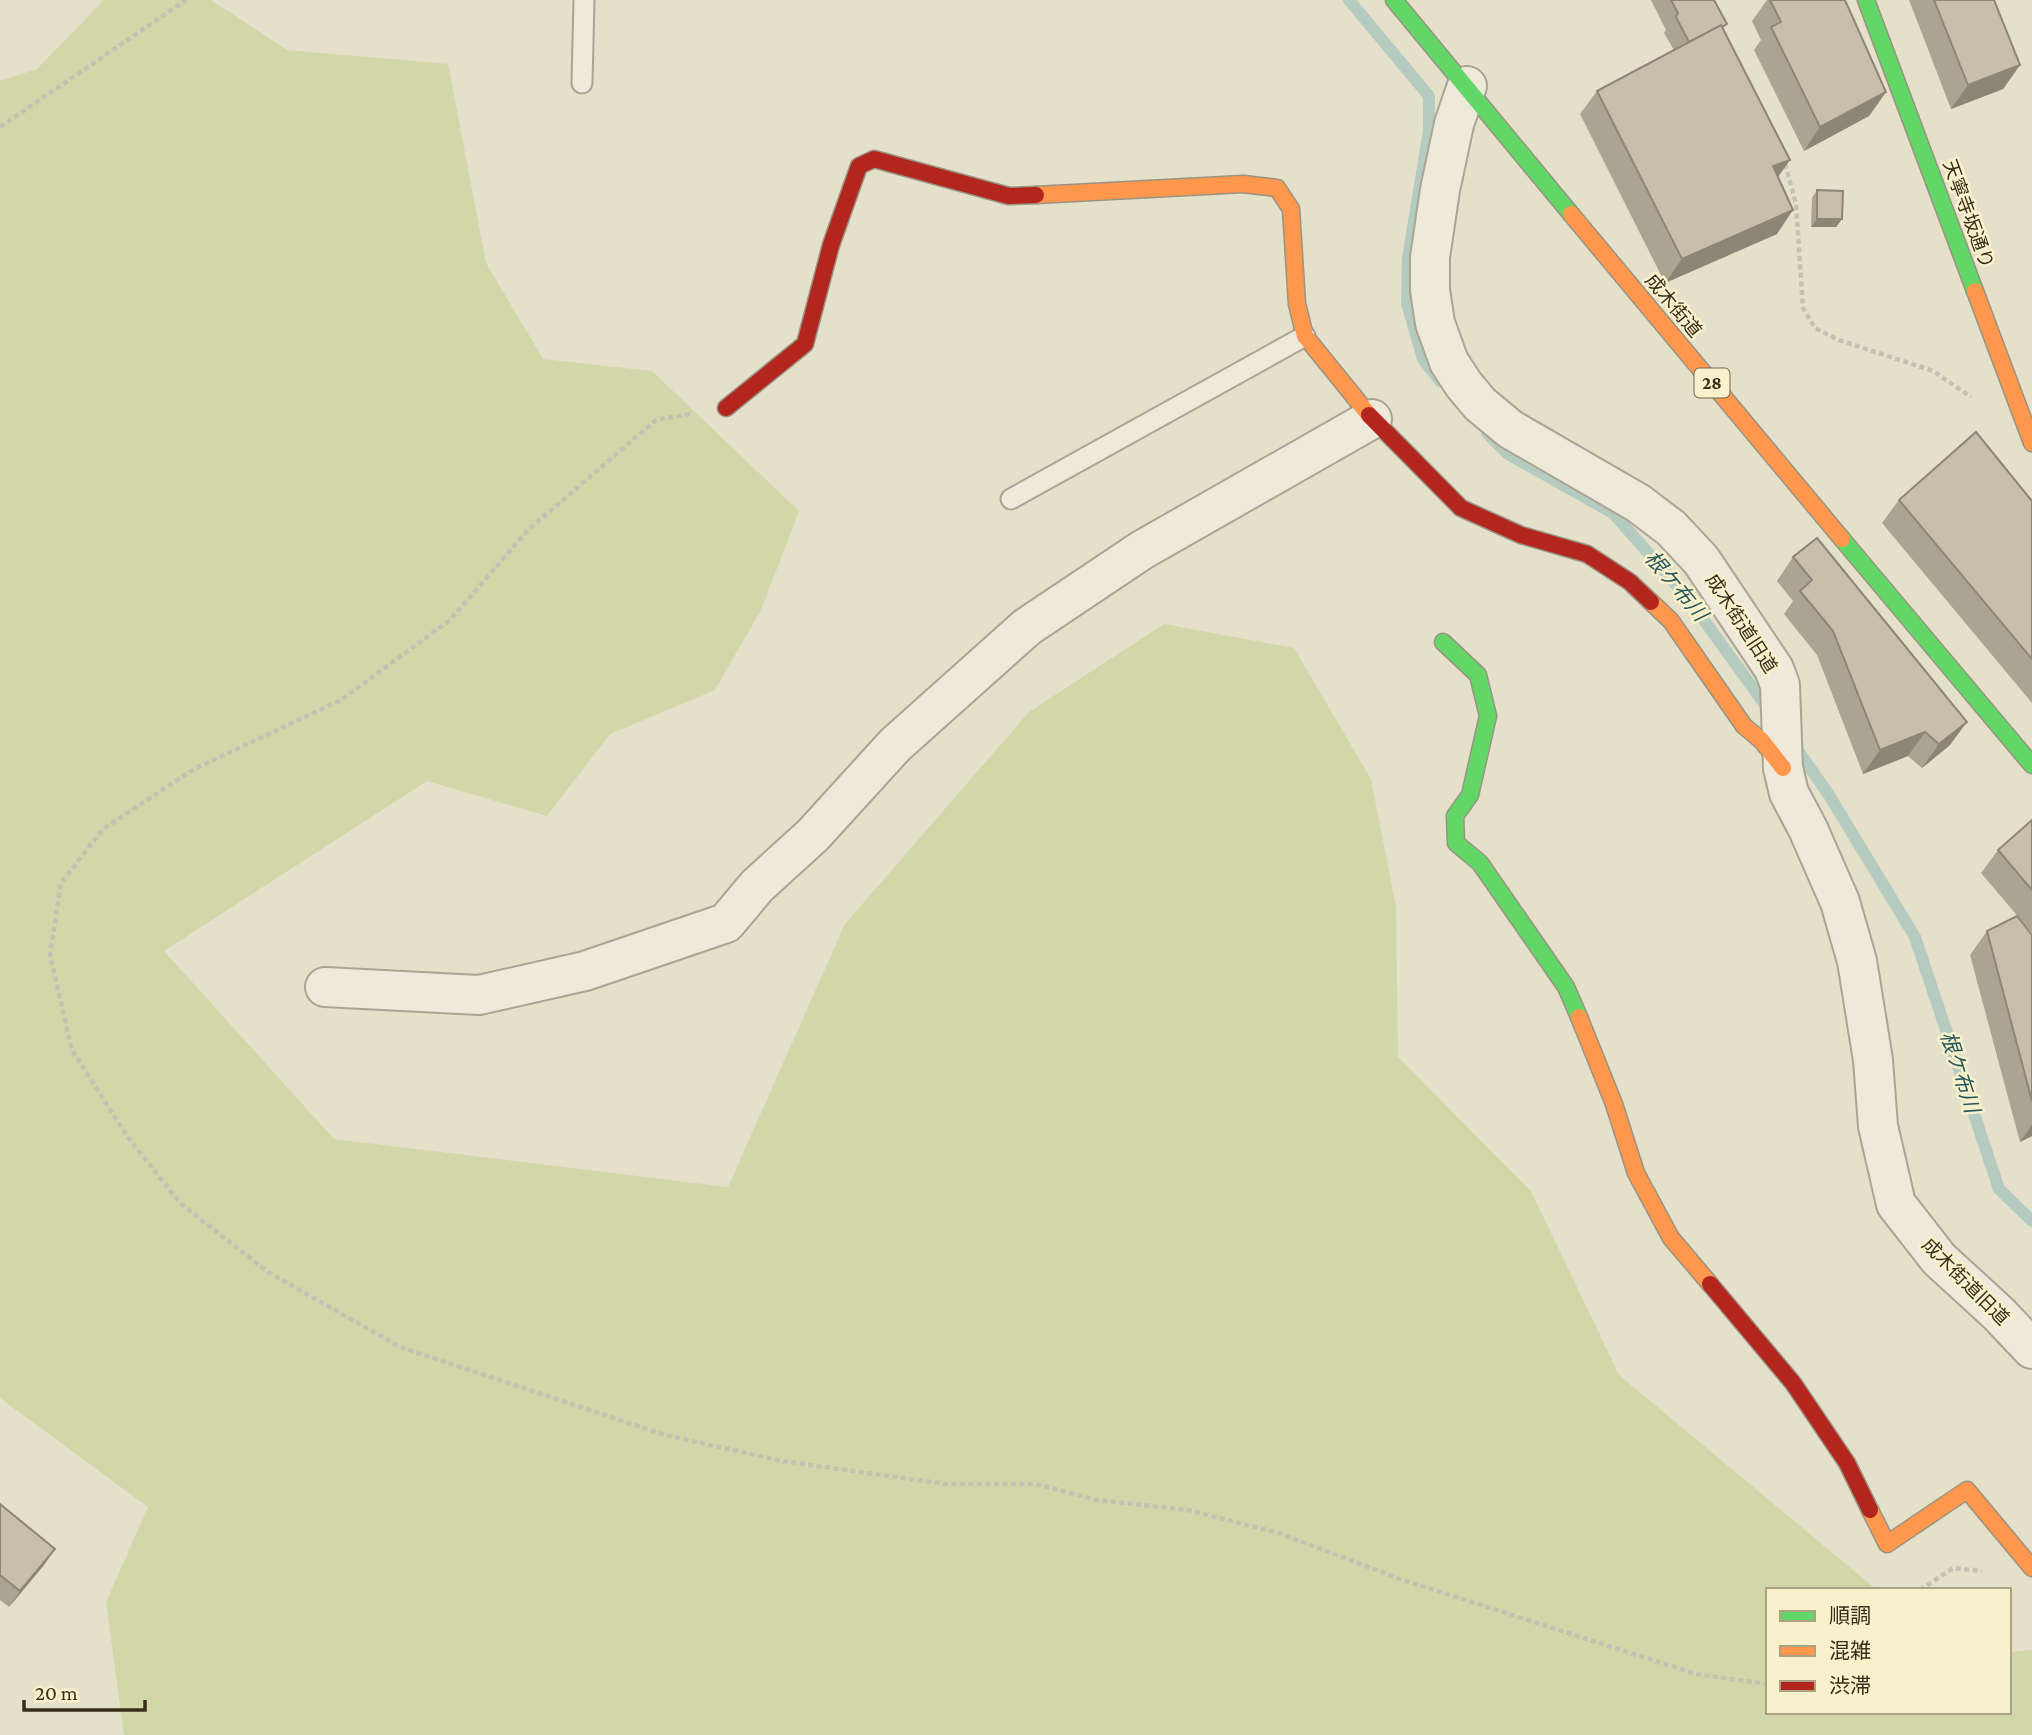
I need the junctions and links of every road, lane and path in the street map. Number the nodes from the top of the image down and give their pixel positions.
1 (186, 0) edge
2 (584, 0) edge
3 (1394, 0) edge
4 (1866, 0) edge
5 (582, 83) dead end
6 (1467, 86) junction
7 (0, 127) edge
8 (1782, 155) edge
9 (1305, 336) junction
10 (726, 408) joint
11 (1372, 419) junction
12 (2030, 435) edge
13 (1012, 499) dead end
14 (1443, 642) dead end
15 (2032, 765) edge
16 (1783, 768) junction
17 (325, 987) dead end
18 (2032, 1349) edge
19 (2032, 1568) edge
20 (1993, 1572) dead end
21 (1923, 1588) edge
22 (1766, 1684) edge

1 - 7 path
2 - 5 lane
3 - 6 street, 成木街道 / 28
4 - 12 street, 天寧寺坂通り
6 - 15 street, 成木街道 / 28
6 - 16 street, 成木街道旧道
8 - 12 path
9 - 10 street
9 - 11 street
9 - 13 lane
10 - 22 path
11 - 16 street
11 - 17 street
14 - 19 street
16 - 18 street, 成木街道旧道
20 - 21 path

